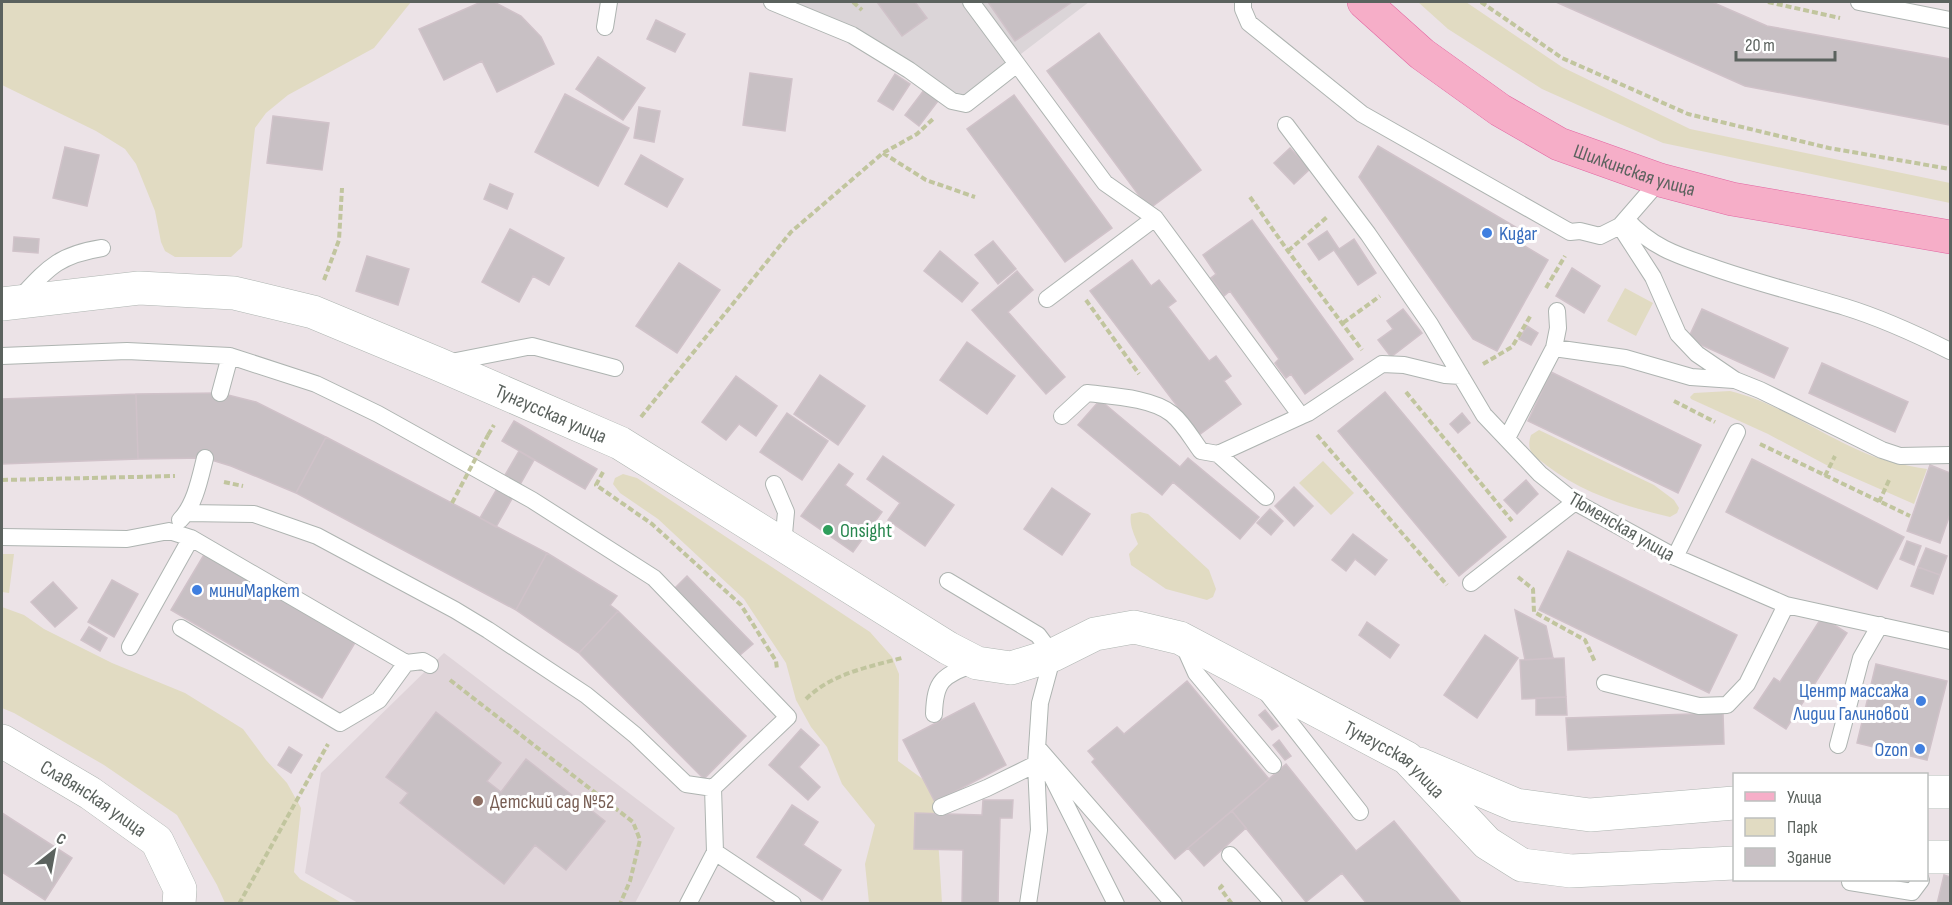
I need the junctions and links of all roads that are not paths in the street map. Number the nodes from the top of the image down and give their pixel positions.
1 (609, 2) edge
2 (772, 2) edge
3 (971, 2) edge
4 (1243, 2) edge
5 (1364, 2) edge
6 (1859, 2) edge
7 (1950, 20) edge
8 (605, 27) dead end
9 (1017, 64) junction
10 (1286, 125) dead end
11 (1660, 180) junction
12 (1155, 218) junction
13 (1623, 222) junction
14 (1950, 237) edge
15 (102, 248) dead end
16 (1047, 299) dead end
17 (8, 304) edge
18 (1557, 311) dead end
19 (1554, 348) junction
20 (1950, 351) edge
21 (2, 356) edge
22 (230, 356) junction
23 (438, 364) junction
24 (615, 368) dead end
25 (1461, 376) junction
26 (1735, 380) junction
27 (220, 393) dead end
28 (1062, 416) dead end
29 (1301, 416) junction
30 (1737, 432) dead end
31 (1507, 438) junction
32 (1218, 454) junction
33 (1950, 456) edge
34 (205, 458) dead end
35 (774, 484) dead end
36 (1266, 497) dead end
37 (1575, 502) junction
38 (186, 513) junction
39 (169, 531) junction
40 (2, 537) edge
41 (191, 538) junction
42 (783, 544) junction
43 (1675, 557) junction
44 (948, 581) dead end
45 (1471, 583) road end
46 (1786, 605) junction
47 (1880, 625) junction
48 (181, 628) dead end
49 (1179, 638) junction
50 (1950, 641) edge
51 (130, 647) dead end
52 (1053, 655) junction
53 (406, 663) junction
54 (976, 663) junction
55 (430, 665) road end
56 (1256, 680) junction
57 (1605, 683) road end
58 (934, 714) dead end
59 (2, 741) edge
60 (1838, 745) dead end
61 (1037, 747) junction
62 (1407, 758) junction
63 (1036, 764) junction
64 (1273, 765) dead end
65 (713, 788) junction
66 (1928, 792) edge
67 (1950, 792) edge
68 (1733, 803) edge
69 (941, 807) dead end
70 (1360, 812) dead end
71 (715, 852) junction
72 (1230, 855) dead end
73 (1928, 857) edge
74 (1950, 857) edge
75 (1733, 863) edge
76 (1920, 881) edge
77 (1851, 882) dead end
78 (179, 903) edge
79 (688, 903) edge
80 (793, 903) edge
81 (1028, 903) edge
82 (1116, 903) edge
83 (1174, 903) edge
84 (1274, 903) edge

1 - 8 lane
2 - 9 lane
3 - 9 lane
4 - 13 lane
5 - 11 main road, Шилкинская улица
6 - 7 lane
9 - 12 lane
10 - 25 lane, Тюменская улица
11 - 13 lane
11 - 14 main road, Шилкинская улица
12 - 16 lane
12 - 29 lane
13 - 20 lane
13 - 26 lane
15 - 17 lane
17 - 23 main road, Тунгусская улица
18 - 19 lane
19 - 26 lane
19 - 31 lane
21 - 22 lane
22 - 27 lane
22 - 65 lane
23 - 24 lane
23 - 42 main road, Тунгусская улица
25 - 29 lane
25 - 31 lane, Тюменская улица
26 - 33 lane
28 - 32 lane
29 - 32 lane
30 - 43 lane
31 - 37 lane, Тюменская улица
32 - 36 lane
34 - 38 lane
35 - 42 lane
37 - 43 lane, Тюменская улица
37 - 45 lane
38 - 39 lane
38 - 65 lane
39 - 40 lane
39 - 41 lane
41 - 51 lane
41 - 53 lane
42 - 54 main road, Тунгусская улица
43 - 46 lane, Тюменская улица
44 - 52 lane
46 - 47 lane, Тюменская улица
46 - 57 lane
47 - 50 lane, Тюменская улица
47 - 60 lane
48 - 53 lane
49 - 52 main road, Тунгусская улица
49 - 56 main road, Тунгусская улица
49 - 64 lane
52 - 54 main road, Тунгусская улица
52 - 61 lane
53 - 55 lane
54 - 58 lane
56 - 62 main road, Тунгусская улица
56 - 70 lane
59 - 78 main road, Славянская улица
61 - 63 lane
61 - 82 lane
61 - 83 lane
62 - 68 main road
62 - 75 main road, Тунгусская улица
63 - 69 lane
63 - 81 lane
65 - 71 lane
66 - 67 main road
71 - 79 lane
71 - 80 lane
72 - 84 lane
73 - 74 main road
76 - 77 lane

